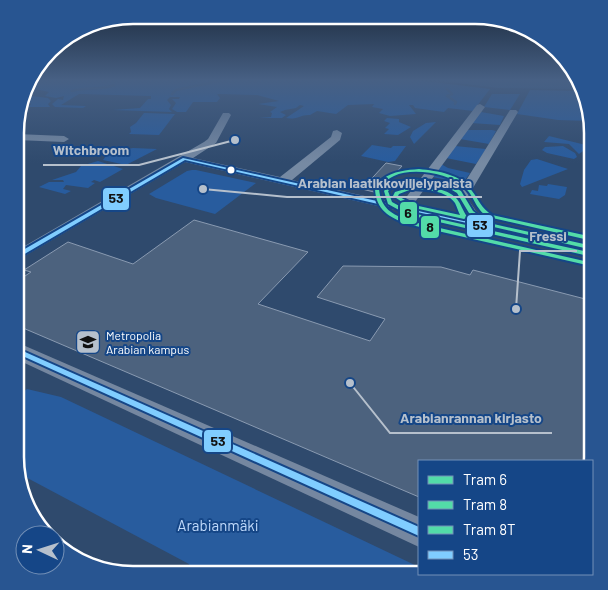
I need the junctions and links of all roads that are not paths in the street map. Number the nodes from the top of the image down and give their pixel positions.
1 (480, 108) dead end
2 (513, 112) dead end
3 (226, 115) dead end
4 (337, 133) dead end
5 (24, 137) edge
6 (64, 139) dead end
7 (184, 159) junction
8 (283, 182) junction
9 (460, 198) joint
10 (404, 209) junction
11 (492, 229) junction
12 (584, 249) edge
13 (24, 252) edge
14 (24, 354) edge
15 (418, 532) edge

1 - 10 street
2 - 9 street
3 - 7 street
4 - 8 street
5 - 6 street
7 - 8 street
7 - 13 street
8 - 10 street
9 - 11 street
10 - 11 street
11 - 12 street
14 - 15 main road

